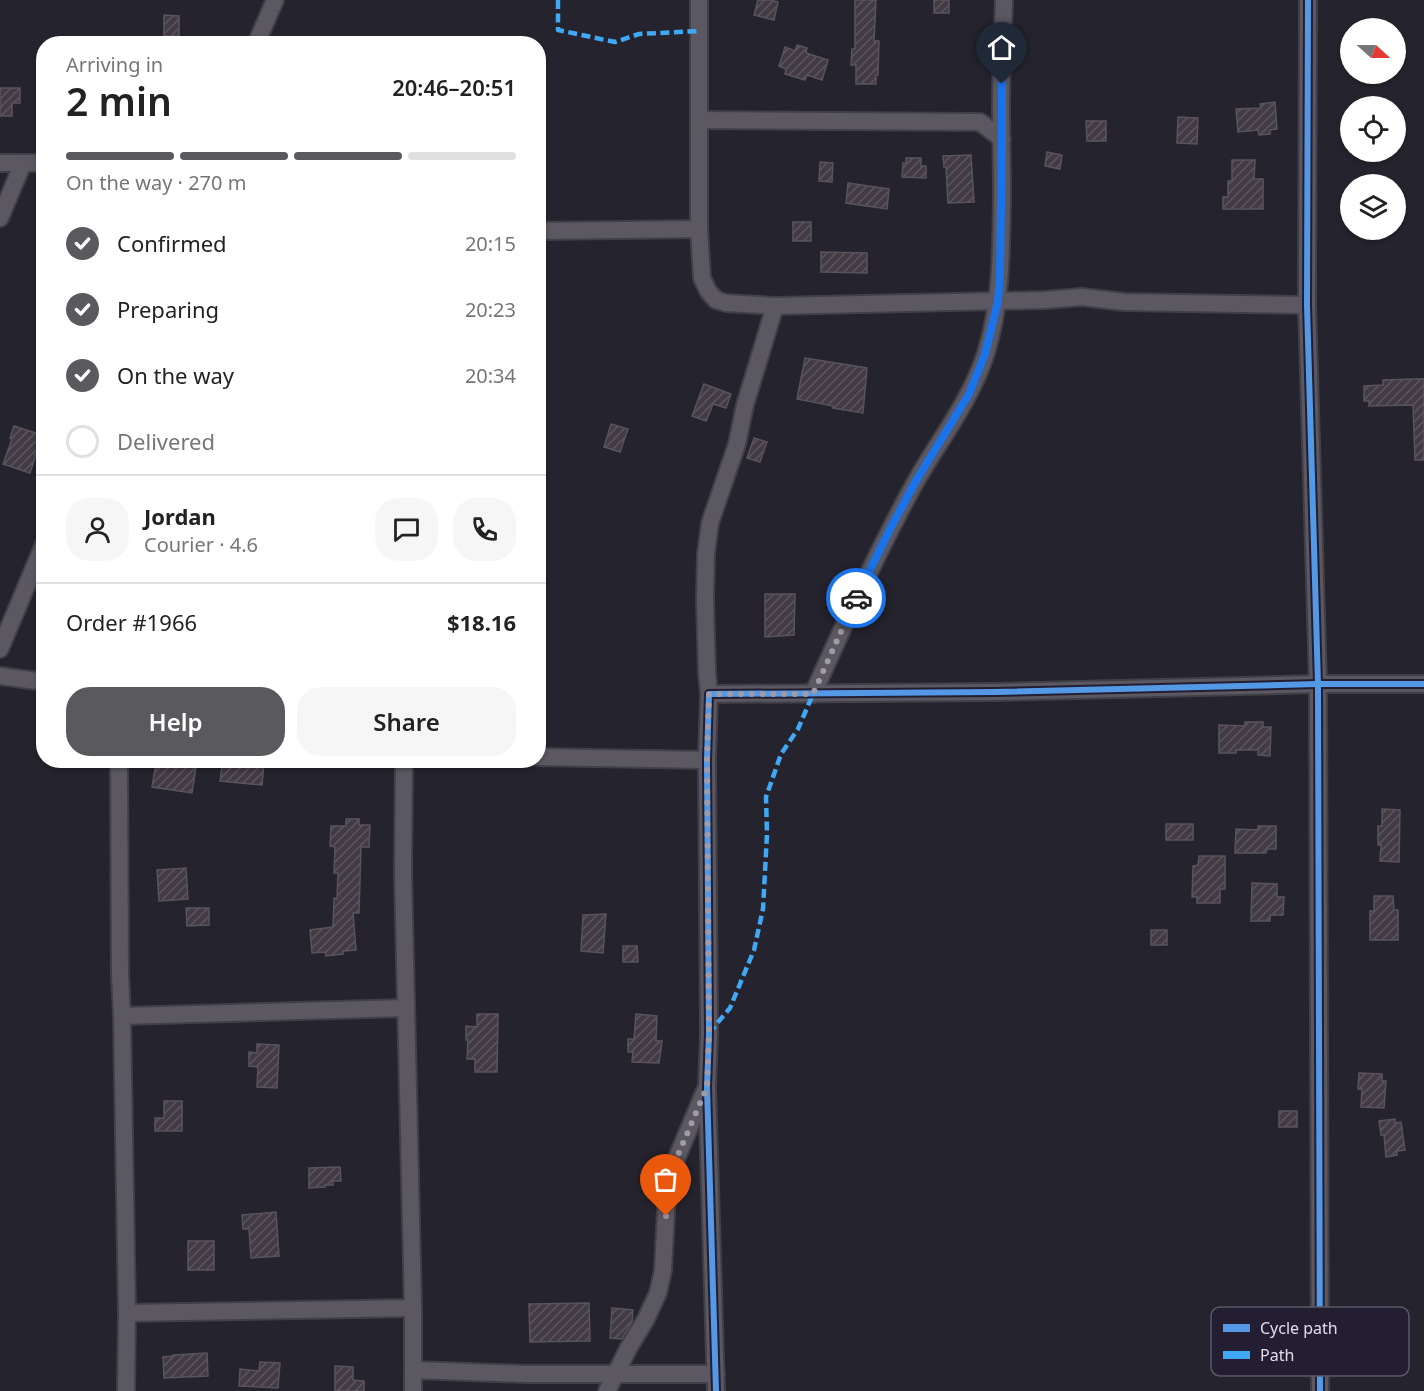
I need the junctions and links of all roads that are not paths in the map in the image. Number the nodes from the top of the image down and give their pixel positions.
1 (276, 0) edge
2 (699, 0) edge
3 (1004, 0) edge
4 (1308, 0) edge
5 (260, 36) edge
6 (1001, 105) junction
7 (699, 120) junction
8 (980, 122) junction
9 (1002, 139) junction
10 (0, 163) edge
11 (23, 163) junction
12 (36, 163) edge
13 (0, 218) edge
14 (699, 229) junction
15 (546, 231) edge
16 (998, 301) junction
17 (1307, 305) junction
18 (775, 306) junction
19 (36, 563) edge
20 (0, 649) edge
21 (0, 676) edge
22 (36, 681) edge
23 (1317, 684) junction
24 (1424, 684) edge
25 (709, 694) junction
26 (813, 694) junction
27 (546, 757) edge
28 (707, 760) junction
29 (119, 768) edge
30 (404, 768) edge
31 (406, 1008) junction
32 (122, 1016) junction
33 (707, 1087) junction
34 (1320, 1307) edge
35 (413, 1308) junction
36 (127, 1313) junction
37 (413, 1370) junction
38 (615, 1374) junction
39 (716, 1374) junction
40 (1320, 1376) edge
41 (126, 1391) edge
42 (413, 1391) edge
43 (607, 1391) edge
44 (716, 1391) edge
45 (1320, 1391) edge

1 - 5 street
2 - 7 street
3 - 6 street
4 - 17 street
6 - 8 street
6 - 9 street
7 - 8 street
7 - 14 street
8 - 9 street
9 - 16 street
10 - 11 street
11 - 12 street
11 - 13 street
14 - 15 street
14 - 18 street
16 - 17 street
16 - 18 street
16 - 26 street
17 - 23 street
18 - 25 street
19 - 20 street
21 - 22 street
23 - 24 street
23 - 26 street
23 - 34 street
25 - 26 street
25 - 28 street
27 - 28 street
28 - 33 street
29 - 32 street
30 - 31 street
31 - 32 street
31 - 35 street
32 - 36 street
33 - 38 street
33 - 39 street
35 - 36 street
35 - 37 street
36 - 41 street
37 - 38 street
37 - 42 street
38 - 39 street
38 - 43 street
39 - 44 street
40 - 45 street

